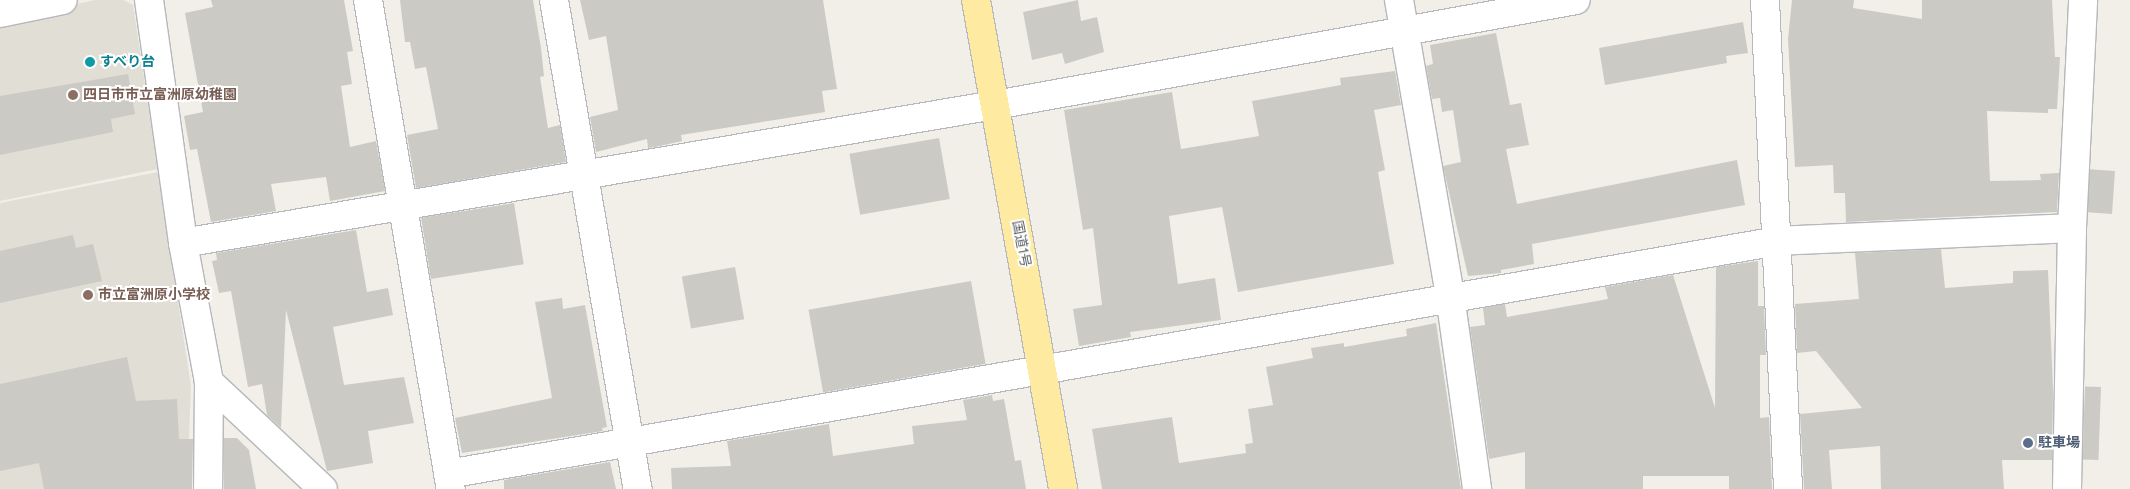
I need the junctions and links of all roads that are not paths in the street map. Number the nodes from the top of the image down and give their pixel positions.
1 (64, 0) edge
2 (149, 0) edge
3 (368, 0) edge
4 (554, 0) edge
5 (976, 0) edge
6 (1399, 0) edge
7 (1576, 0) edge
8 (1765, 0) edge
9 (2083, 0) edge
10 (0, 13) edge
11 (1404, 31) junction
12 (995, 105) junction
13 (583, 175) junction
14 (402, 206) junction
15 (2072, 228) junction
16 (1776, 241) junction
17 (183, 243) junction
18 (1450, 296) junction
19 (1044, 370) junction
20 (209, 382) junction
21 (630, 442) junction
22 (450, 481) edge
23 (208, 489) edge
24 (323, 489) edge
25 (638, 489) edge
26 (1063, 489) edge
27 (1477, 489) edge
28 (1788, 489) edge
29 (2066, 489) edge

1 - 10 street
2 - 17 street
3 - 14 street
4 - 13 street
5 - 12 highway, 国道1号
6 - 11 street
7 - 11 street
8 - 16 street
9 - 15 street
11 - 12 street
11 - 18 street
12 - 13 street
12 - 19 highway, 国道1号
13 - 14 street
13 - 21 street
14 - 17 street
14 - 22 street
15 - 16 street
15 - 29 street
16 - 18 street
16 - 28 street
17 - 20 street
18 - 19 street
18 - 27 street
19 - 21 street
19 - 26 highway, 国道1号
20 - 23 street
20 - 24 street
21 - 22 street
21 - 25 street

